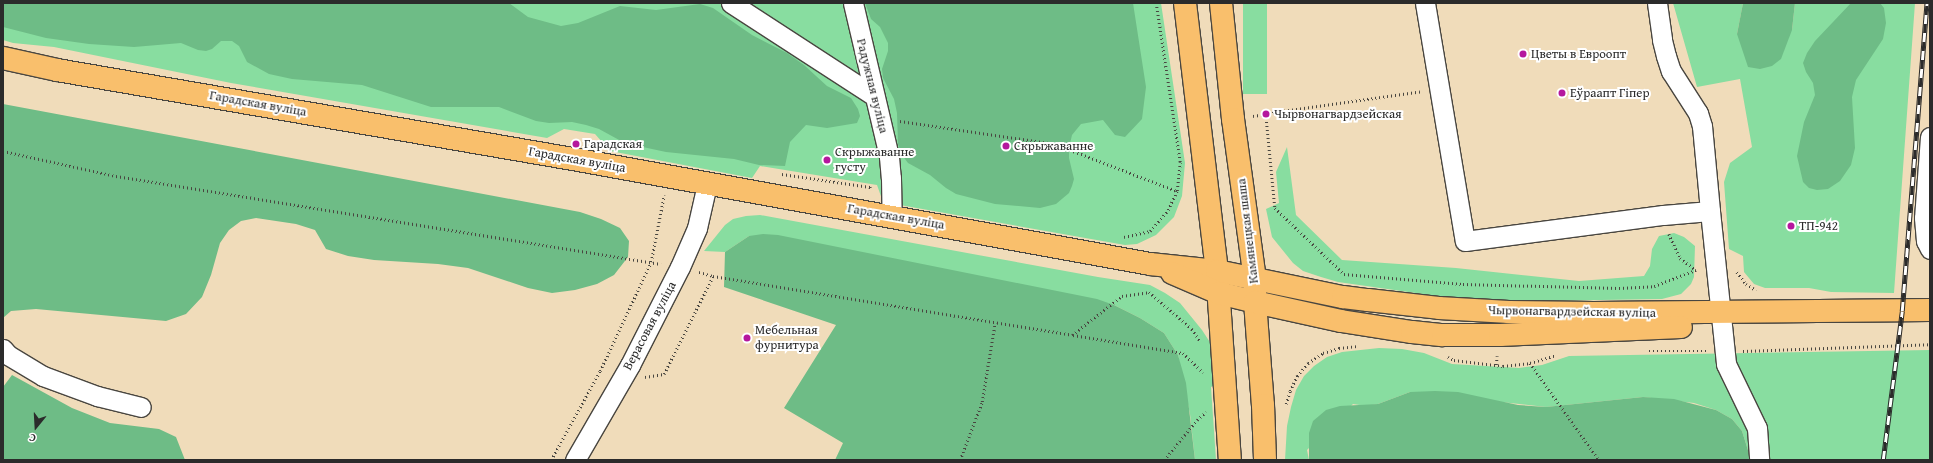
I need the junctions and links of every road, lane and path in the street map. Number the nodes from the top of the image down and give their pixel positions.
1 (731, 3) edge
2 (853, 3) edge
3 (1156, 3) edge
4 (1185, 3) edge
5 (1221, 3) edge
6 (1425, 3) edge
7 (1657, 3) edge
8 (3, 58) edge
9 (1438, 89) junction
10 (874, 96) junction
11 (880, 118) junction
12 (1930, 137) edge
13 (3, 150) edge
14 (668, 176) junction
15 (707, 184) junction
16 (1710, 211) junction
17 (1663, 215) junction
18 (892, 217) junction
19 (1930, 249) edge
20 (651, 262) junction
21 (1150, 264) junction
22 (680, 267) junction
23 (1696, 270) junction
24 (1217, 271) junction
25 (1716, 271) junction
26 (713, 276) junction
27 (1255, 279) junction
28 (1759, 290) dead end
29 (1219, 293) junction
30 (1255, 302) junction
31 (1930, 310) edge
32 (1721, 318) junction
33 (995, 323) junction
34 (1930, 323) edge
35 (1072, 335) junction
36 (1204, 346) dead end
37 (1339, 348) dead end
38 (3, 349) edge
39 (1530, 363) dead end
40 (1208, 378) dead end
41 (642, 383) dead end
42 (1286, 404) dead end
43 (141, 407) dead end
44 (1209, 409) dead end
45 (1759, 459) edge
46 (551, 460) edge
47 (575, 460) edge
48 (960, 460) edge
49 (1164, 460) edge
50 (1230, 460) edge
51 (1265, 460) edge
52 (1599, 460) edge

1 - 10 street
2 - 10 street, Радужная вуліца
3 - 11 path
4 - 24 main road
5 - 27 main road, Камянецкая шаша
6 - 9 street
7 - 16 street
8 - 14 main road, Гарадская вуліца
9 - 17 street
9 - 23 path
10 - 11 street, Радужная вуліца
11 - 18 street, Радужная вуліца
12 - 19 street
13 - 20 path
14 - 15 main road, Гарадская вуліца
14 - 20 path
15 - 18 main road, Гарадская вуліца
15 - 22 street, Верасовая вуліца
16 - 17 street
16 - 25 street
17 - 23 path
18 - 21 main road, Гарадская вуліца
20 - 46 path
21 - 24 main road, Гарадская вуліца
21 - 29 main road, Гарадская вуліца
22 - 26 path
22 - 47 street, Верасовая вуліца
23 - 25 path
24 - 27 main road, Чырвонагвардзейская вуліца
24 - 29 main road
25 - 28 path
25 - 32 street
26 - 33 path
26 - 41 path
27 - 30 main road, Камянецкая шаша
27 - 32 main road, Чырвонагвардзейская вуліца
29 - 30 main road, Чырвонагвардзейская вуліца
29 - 50 main road
30 - 32 main road, Чырвонагвардзейская вуліца
30 - 51 main road, Камянецкая шаша
31 - 32 main road, Чырвонагвардзейская вуліца
32 - 34 main road, Чырвонагвардзейская вуліца
32 - 45 street
33 - 35 path
33 - 48 path
35 - 36 path
35 - 40 path
37 - 42 path
38 - 43 street
39 - 52 path
44 - 49 path

